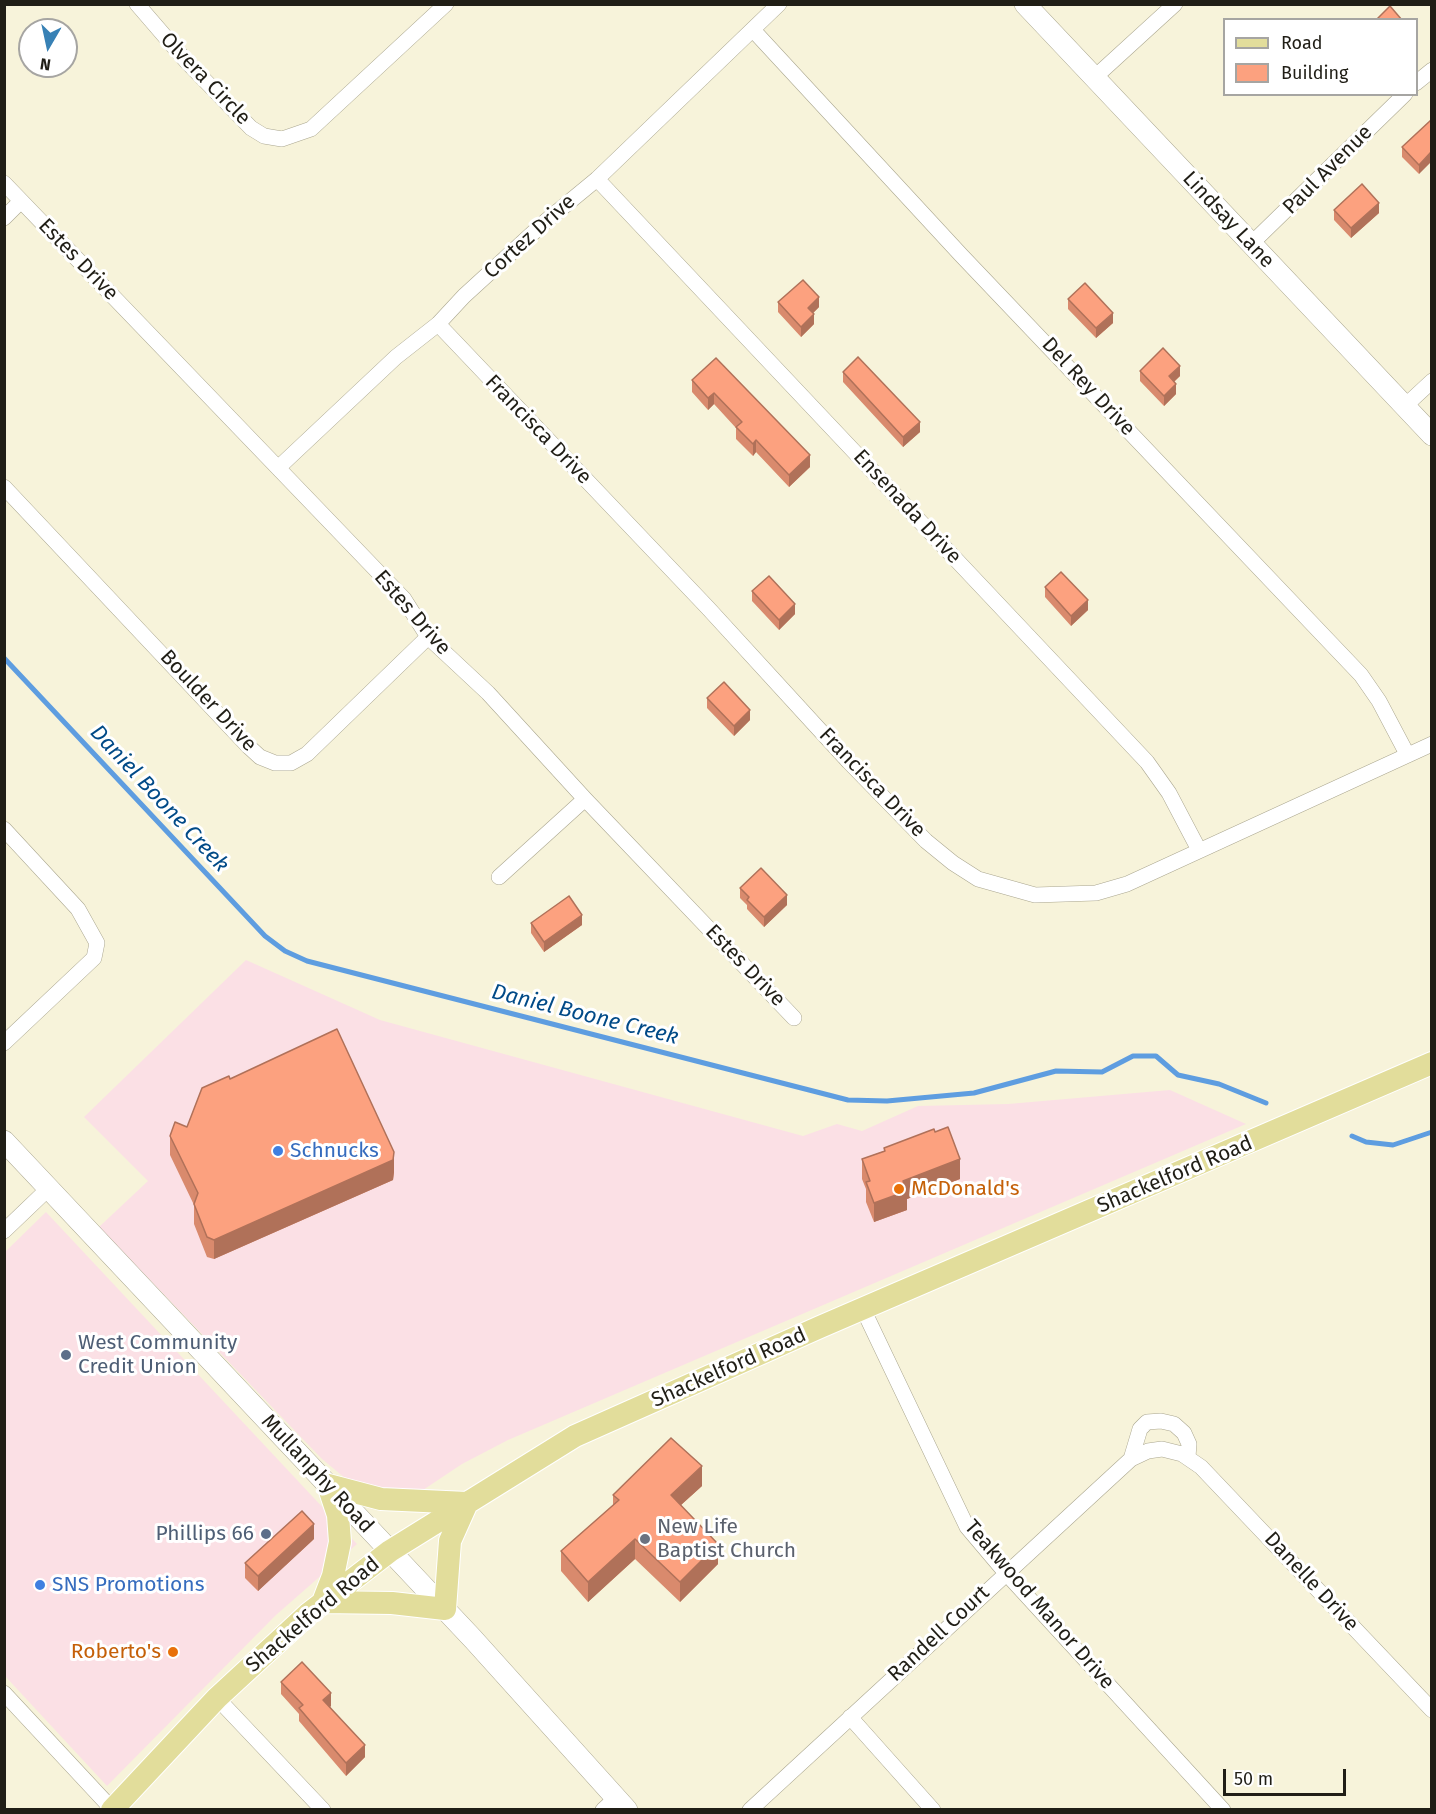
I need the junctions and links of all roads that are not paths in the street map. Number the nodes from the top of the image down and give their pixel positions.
1 (137, 4) edge
2 (446, 4) edge
3 (779, 4) edge
4 (1025, 4) edge
5 (1175, 4) edge
6 (754, 31) junction
7 (1431, 70) edge
8 (1094, 78) junction
9 (1418, 81) edge
10 (1402, 96) edge
11 (597, 178) junction
12 (4, 183) edge
13 (21, 201) junction
14 (4, 218) edge
15 (1251, 244) junction
16 (438, 324) junction
17 (1431, 381) edge
18 (1405, 406) junction
19 (1431, 435) edge
20 (278, 468) junction
21 (4, 487) edge
22 (429, 637) junction
23 (1431, 744) edge
24 (1407, 754) junction
25 (585, 799) junction
26 (4, 829) edge
27 (1199, 850) junction
28 (499, 877) dead end
29 (794, 1018) dead end
30 (4, 1043) edge
31 (1431, 1063) edge
32 (4, 1141) edge
33 (49, 1188) junction
34 (4, 1231) edge
35 (863, 1309) junction
36 (1162, 1449) joint
37 (1188, 1457) junction
38 (1131, 1458) junction
39 (328, 1485) junction
40 (467, 1503) junction
41 (390, 1551) junction
42 (1005, 1572) junction
43 (323, 1602) junction
44 (445, 1609) junction
45 (4, 1693) edge
46 (217, 1698) junction
47 (1431, 1710) edge
48 (850, 1717) junction
49 (615, 1806) edge
50 (112, 1809) edge
51 (323, 1809) edge
52 (750, 1809) edge
53 (933, 1809) edge
54 (1223, 1809) edge

1 - 2 street, Olvera Circle
3 - 6 street, Cortez Drive
4 - 8 street, Lindsay Lane
5 - 8 street
6 - 11 street, Cortez Drive
6 - 24 street, Del Rey Drive
7 - 9 street
8 - 15 street, Lindsay Lane
10 - 15 street, Paul Avenue
11 - 16 street, Cortez Drive
11 - 27 street, Ensenada Drive
12 - 13 street, Estes Drive
13 - 14 street
13 - 20 street, Estes Drive
15 - 18 street, Lindsay Lane
16 - 20 street, Cortez Drive
16 - 27 street, Francisca Drive
17 - 18 street
18 - 19 street, Lindsay Lane
20 - 22 street, Estes Drive
21 - 22 street, Boulder Drive
22 - 25 street, Estes Drive
23 - 24 street, Francisca Drive
24 - 27 street, Francisca Drive
25 - 28 street
25 - 29 street, Estes Drive
26 - 30 street
31 - 35 main road, Shackelford Road
32 - 33 street, Mullanphy Road
33 - 34 street
33 - 39 street, Mullanphy Road
35 - 40 main road, Shackelford Road
35 - 42 street, Teakwood Manor Drive
36 - 37 street, Danelle Drive
36 - 38 street, Randell Court
37 - 38 street
37 - 47 street, Danelle Drive
38 - 42 street, Randell Court
39 - 40 main road
39 - 41 street, Mullanphy Road
39 - 43 main road
40 - 41 main road, Shackelford Road
40 - 44 main road
41 - 43 main road, Shackelford Road
41 - 44 street, Mullanphy Road
42 - 48 street, Randell Court
42 - 54 street, Teakwood Manor Drive
43 - 44 main road
43 - 46 main road, Shackelford Road
44 - 49 street, Mullanphy Road
45 - 50 street
46 - 50 main road, Shackelford Road
46 - 51 street
48 - 52 street, Randell Court
48 - 53 street

